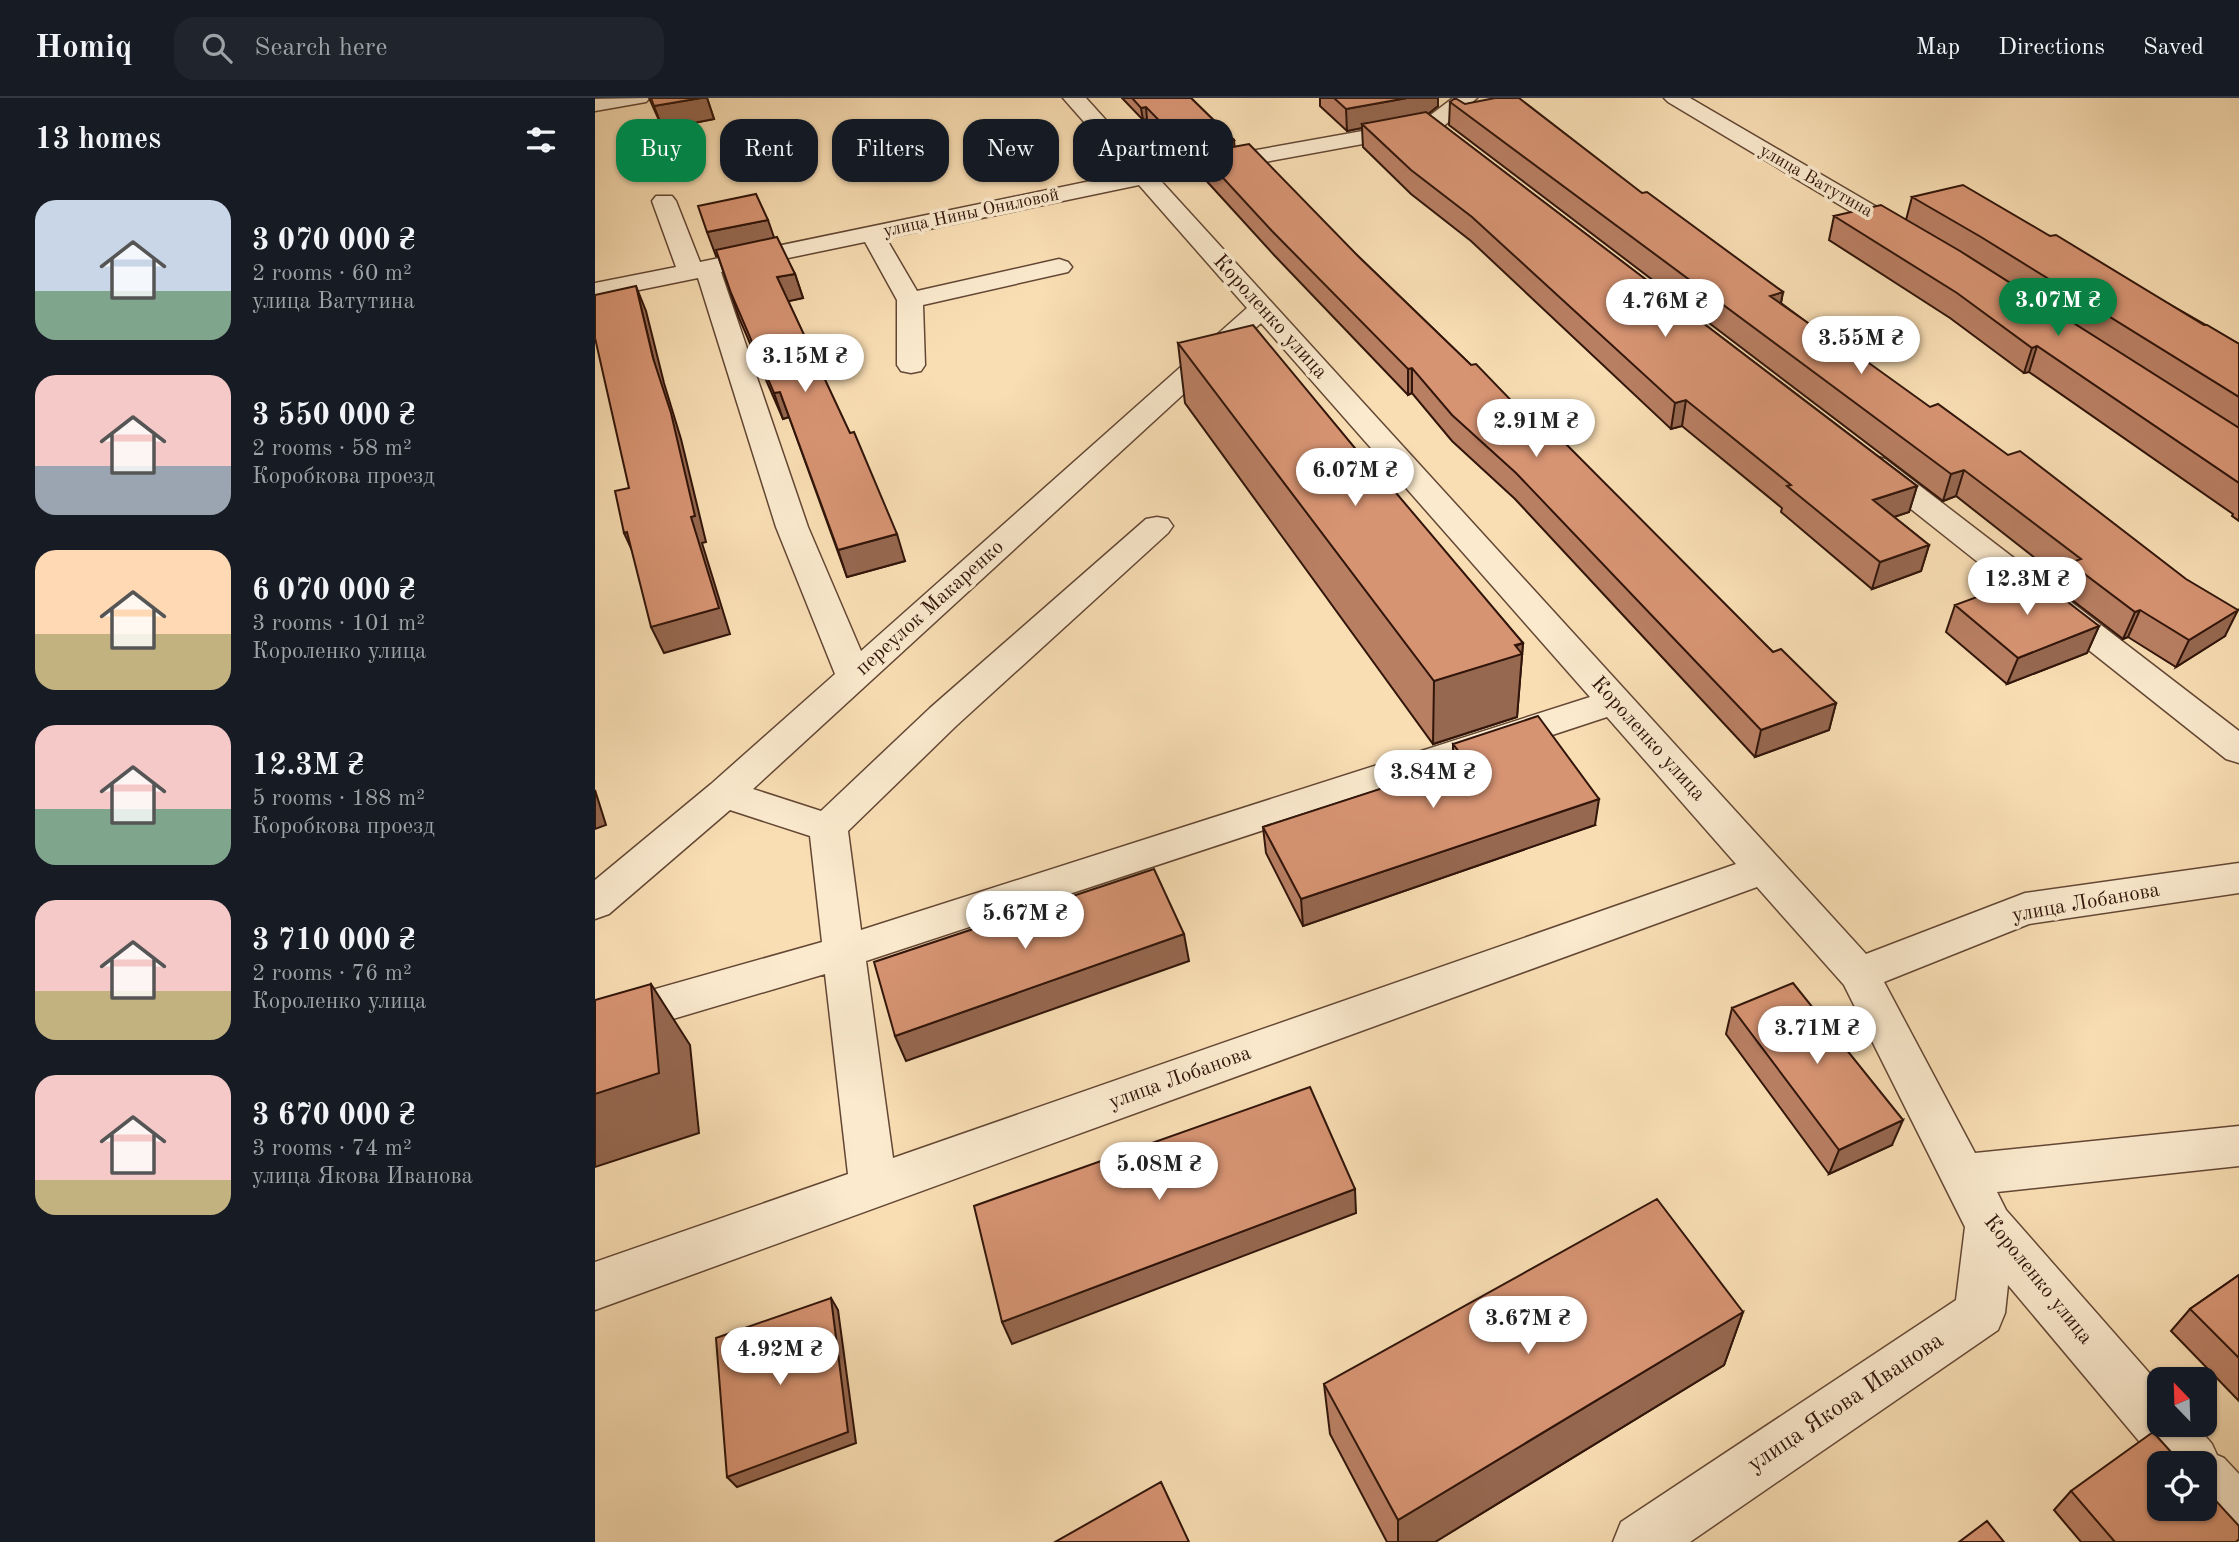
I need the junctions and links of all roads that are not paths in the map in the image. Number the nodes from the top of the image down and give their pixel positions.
1 (639, 98) edge
2 (1074, 98) edge
3 (1466, 98) edge
4 (1675, 98) edge
5 (595, 105) edge
6 (1093, 119) edge
7 (1233, 164) edge
8 (1121, 182) edge
9 (1149, 182) edge
10 (664, 201) dead end
11 (871, 234) junction
12 (1927, 246) edge
13 (1059, 267) dead end
14 (699, 270) junction
15 (595, 291) edge
16 (910, 300) junction
17 (1262, 308) junction
18 (911, 365) dead end
19 (1849, 446) edge
20 (1157, 526) dead end
21 (854, 677) junction
22 (1615, 702) junction
23 (2239, 750) edge
24 (724, 794) junction
25 (828, 827) junction
26 (1765, 869) junction
27 (2239, 878) edge
28 (595, 903) edge
29 (843, 952) junction
30 (1859, 974) junction
31 (595, 1024) edge
32 (2239, 1146) edge
33 (1963, 1175) junction
34 (873, 1187) junction
35 (1989, 1226) junction
36 (595, 1286) edge
37 (2147, 1409) edge
38 (2171, 1437) edge
39 (2183, 1451) edge
40 (2217, 1491) edge
41 (2239, 1516) edge
42 (1641, 1542) edge

1 - 5 street
2 - 6 street, Короленко улица
3 - 7 street, улица Нины Ониловой
4 - 12 street, улица Ватутина
8 - 11 street, улица Нины Ониловой
9 - 17 street, Короленко улица
10 - 14 street
11 - 14 street, улица Нины Ониловой
11 - 16 street
13 - 16 street
14 - 15 street, улица Нины Ониловой
14 - 21 street
16 - 18 street
17 - 21 street, переулок Макаренко
17 - 22 street, Короленко улица
19 - 23 street
20 - 25 street
21 - 24 street, переулок Макаренко
22 - 26 street, Короленко улица
22 - 29 street
24 - 25 street
24 - 28 street, переулок Макаренко
25 - 29 street
26 - 30 street, Короленко улица
26 - 34 street, улица Лобанова
27 - 30 street, улица Лобанова
29 - 31 street
29 - 34 street
30 - 33 street, Короленко улица
32 - 33 street
33 - 35 street, Короленко улица
34 - 36 street, улица Лобанова
35 - 37 street, Короленко улица
35 - 42 street, улица Якова Иванова
38 - 39 street, Короленко улица
40 - 41 street

